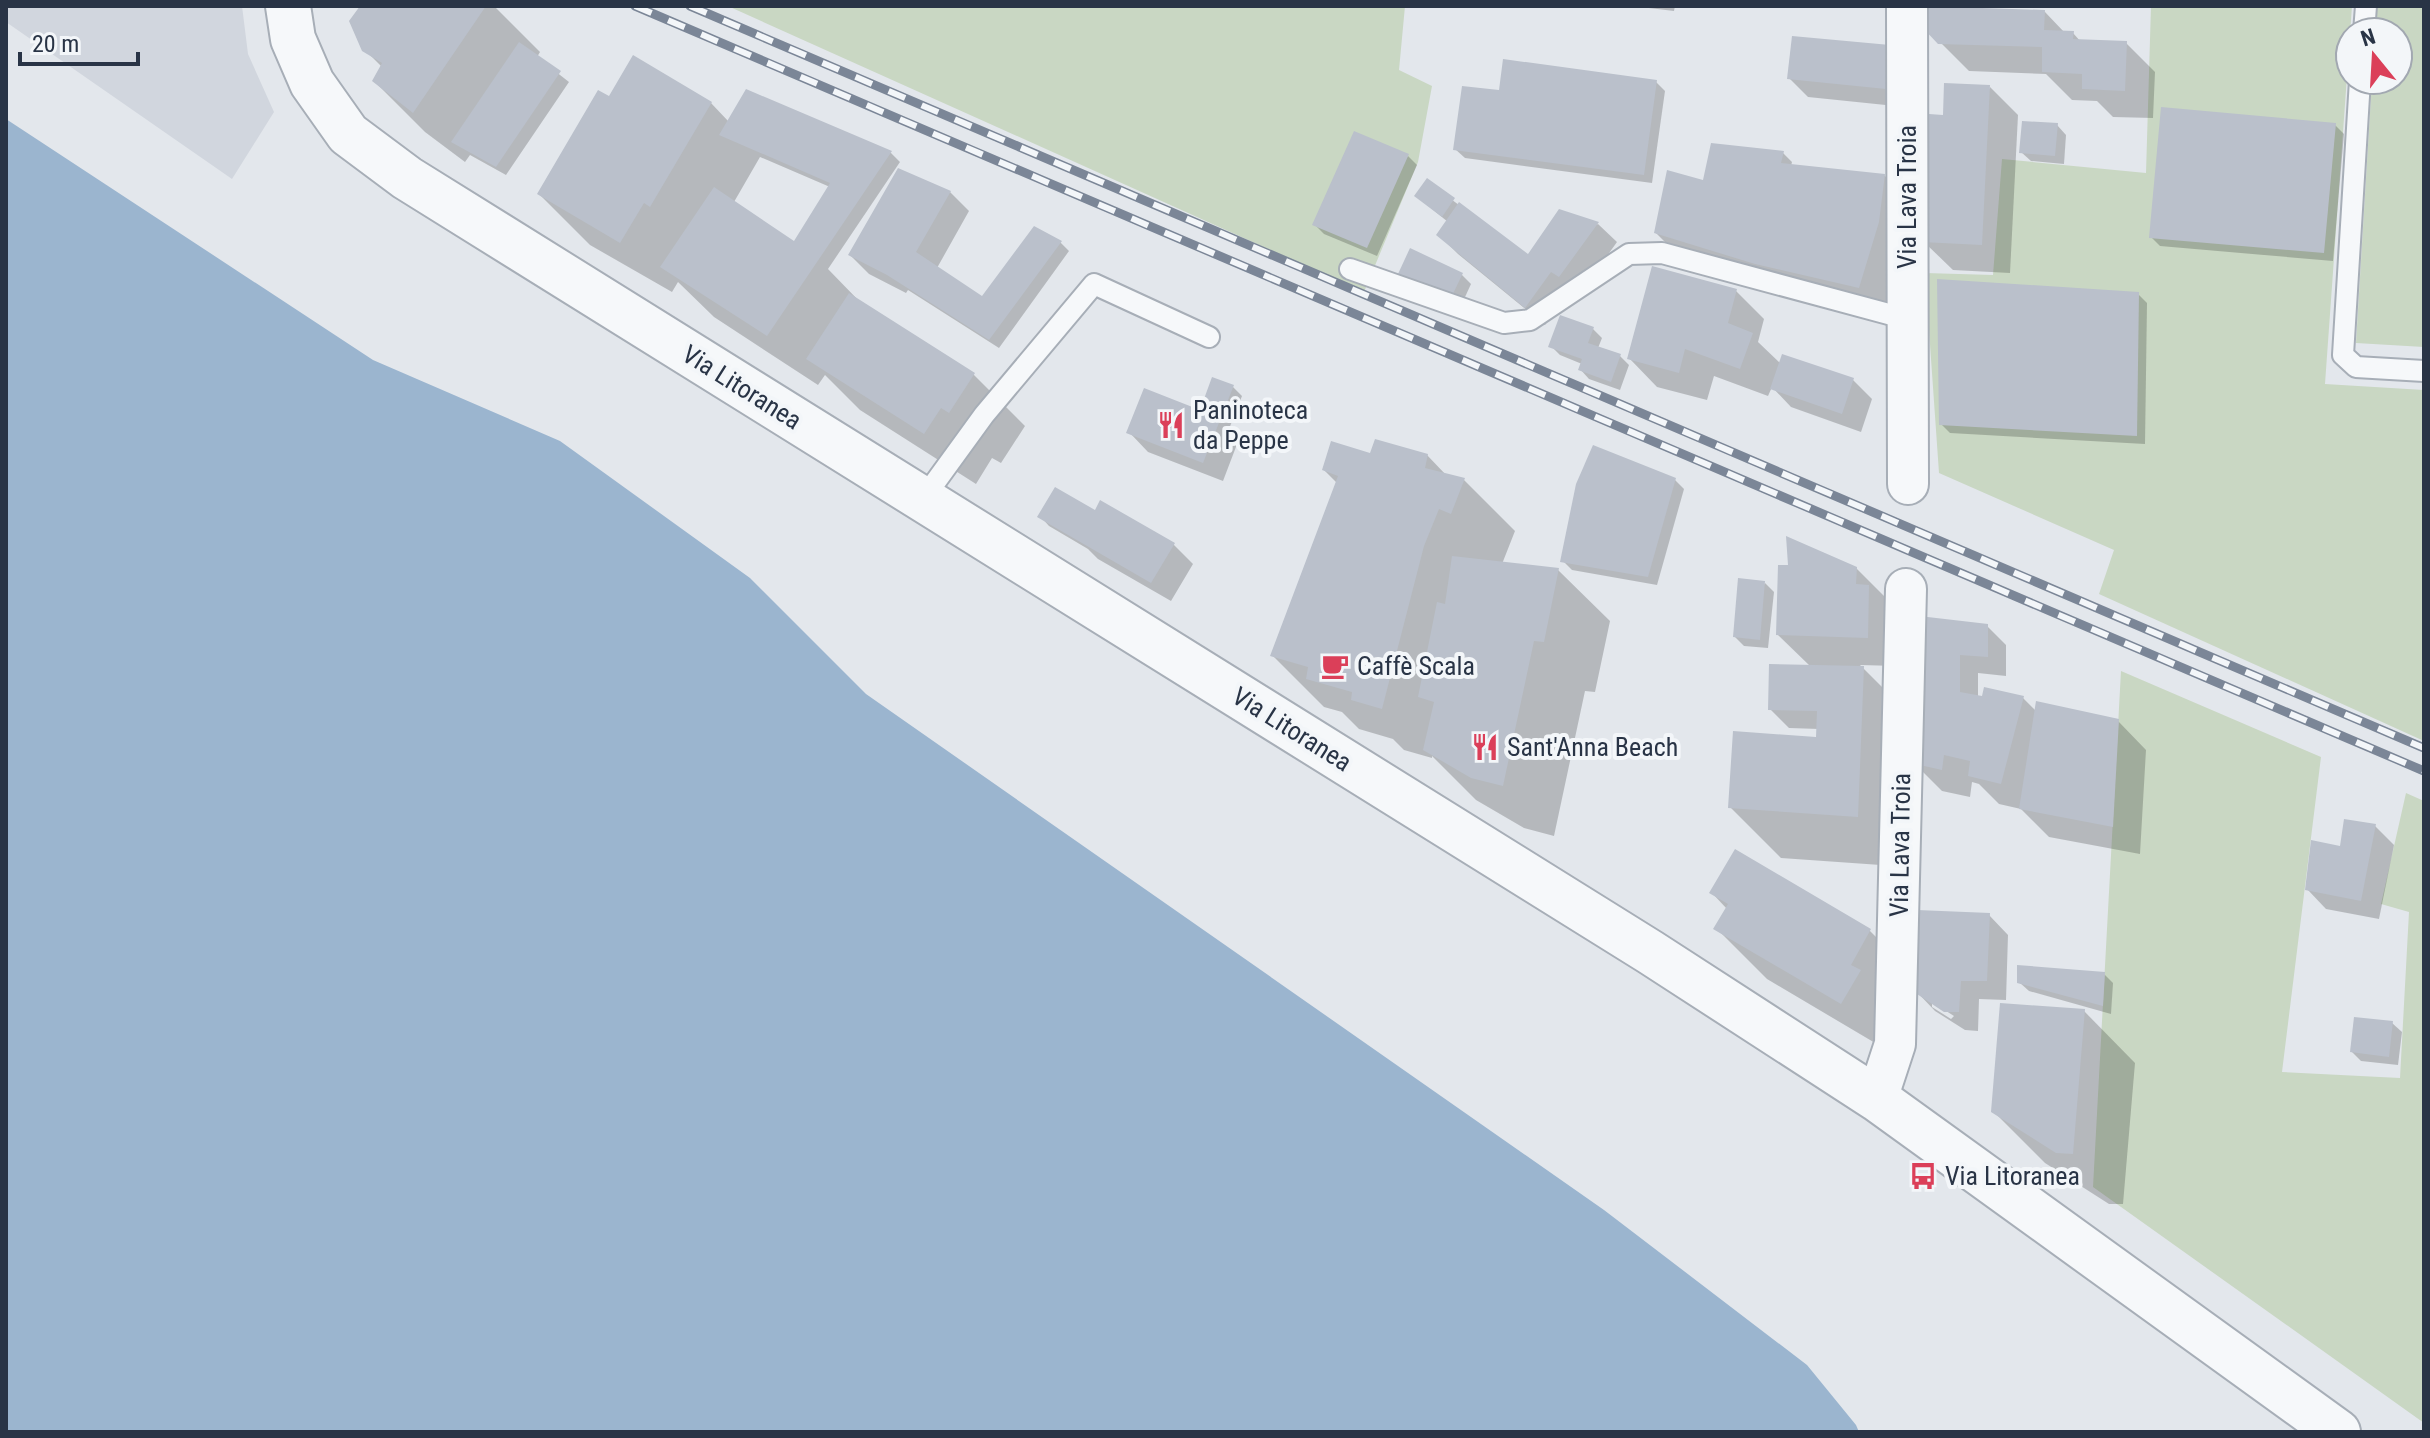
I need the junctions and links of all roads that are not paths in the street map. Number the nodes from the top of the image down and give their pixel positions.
1 (288, 6) edge
2 (1907, 6) edge
3 (2359, 96) edge
4 (1350, 269) dead end
5 (1907, 319) junction
6 (1209, 337) dead end
7 (2424, 371) edge
8 (1908, 484) dead end
9 (923, 499) junction
10 (1906, 589) dead end
11 (1877, 1099) junction
12 (2338, 1432) edge

1 - 9 street, Via Litoranea
2 - 5 street, Via Lava Troia
3 - 7 lane
4 - 5 lane
5 - 8 street, Via Lava Troia
6 - 9 lane
9 - 11 street, Via Litoranea
10 - 11 street, Via Lava Troia
11 - 12 street, Via Litoranea

